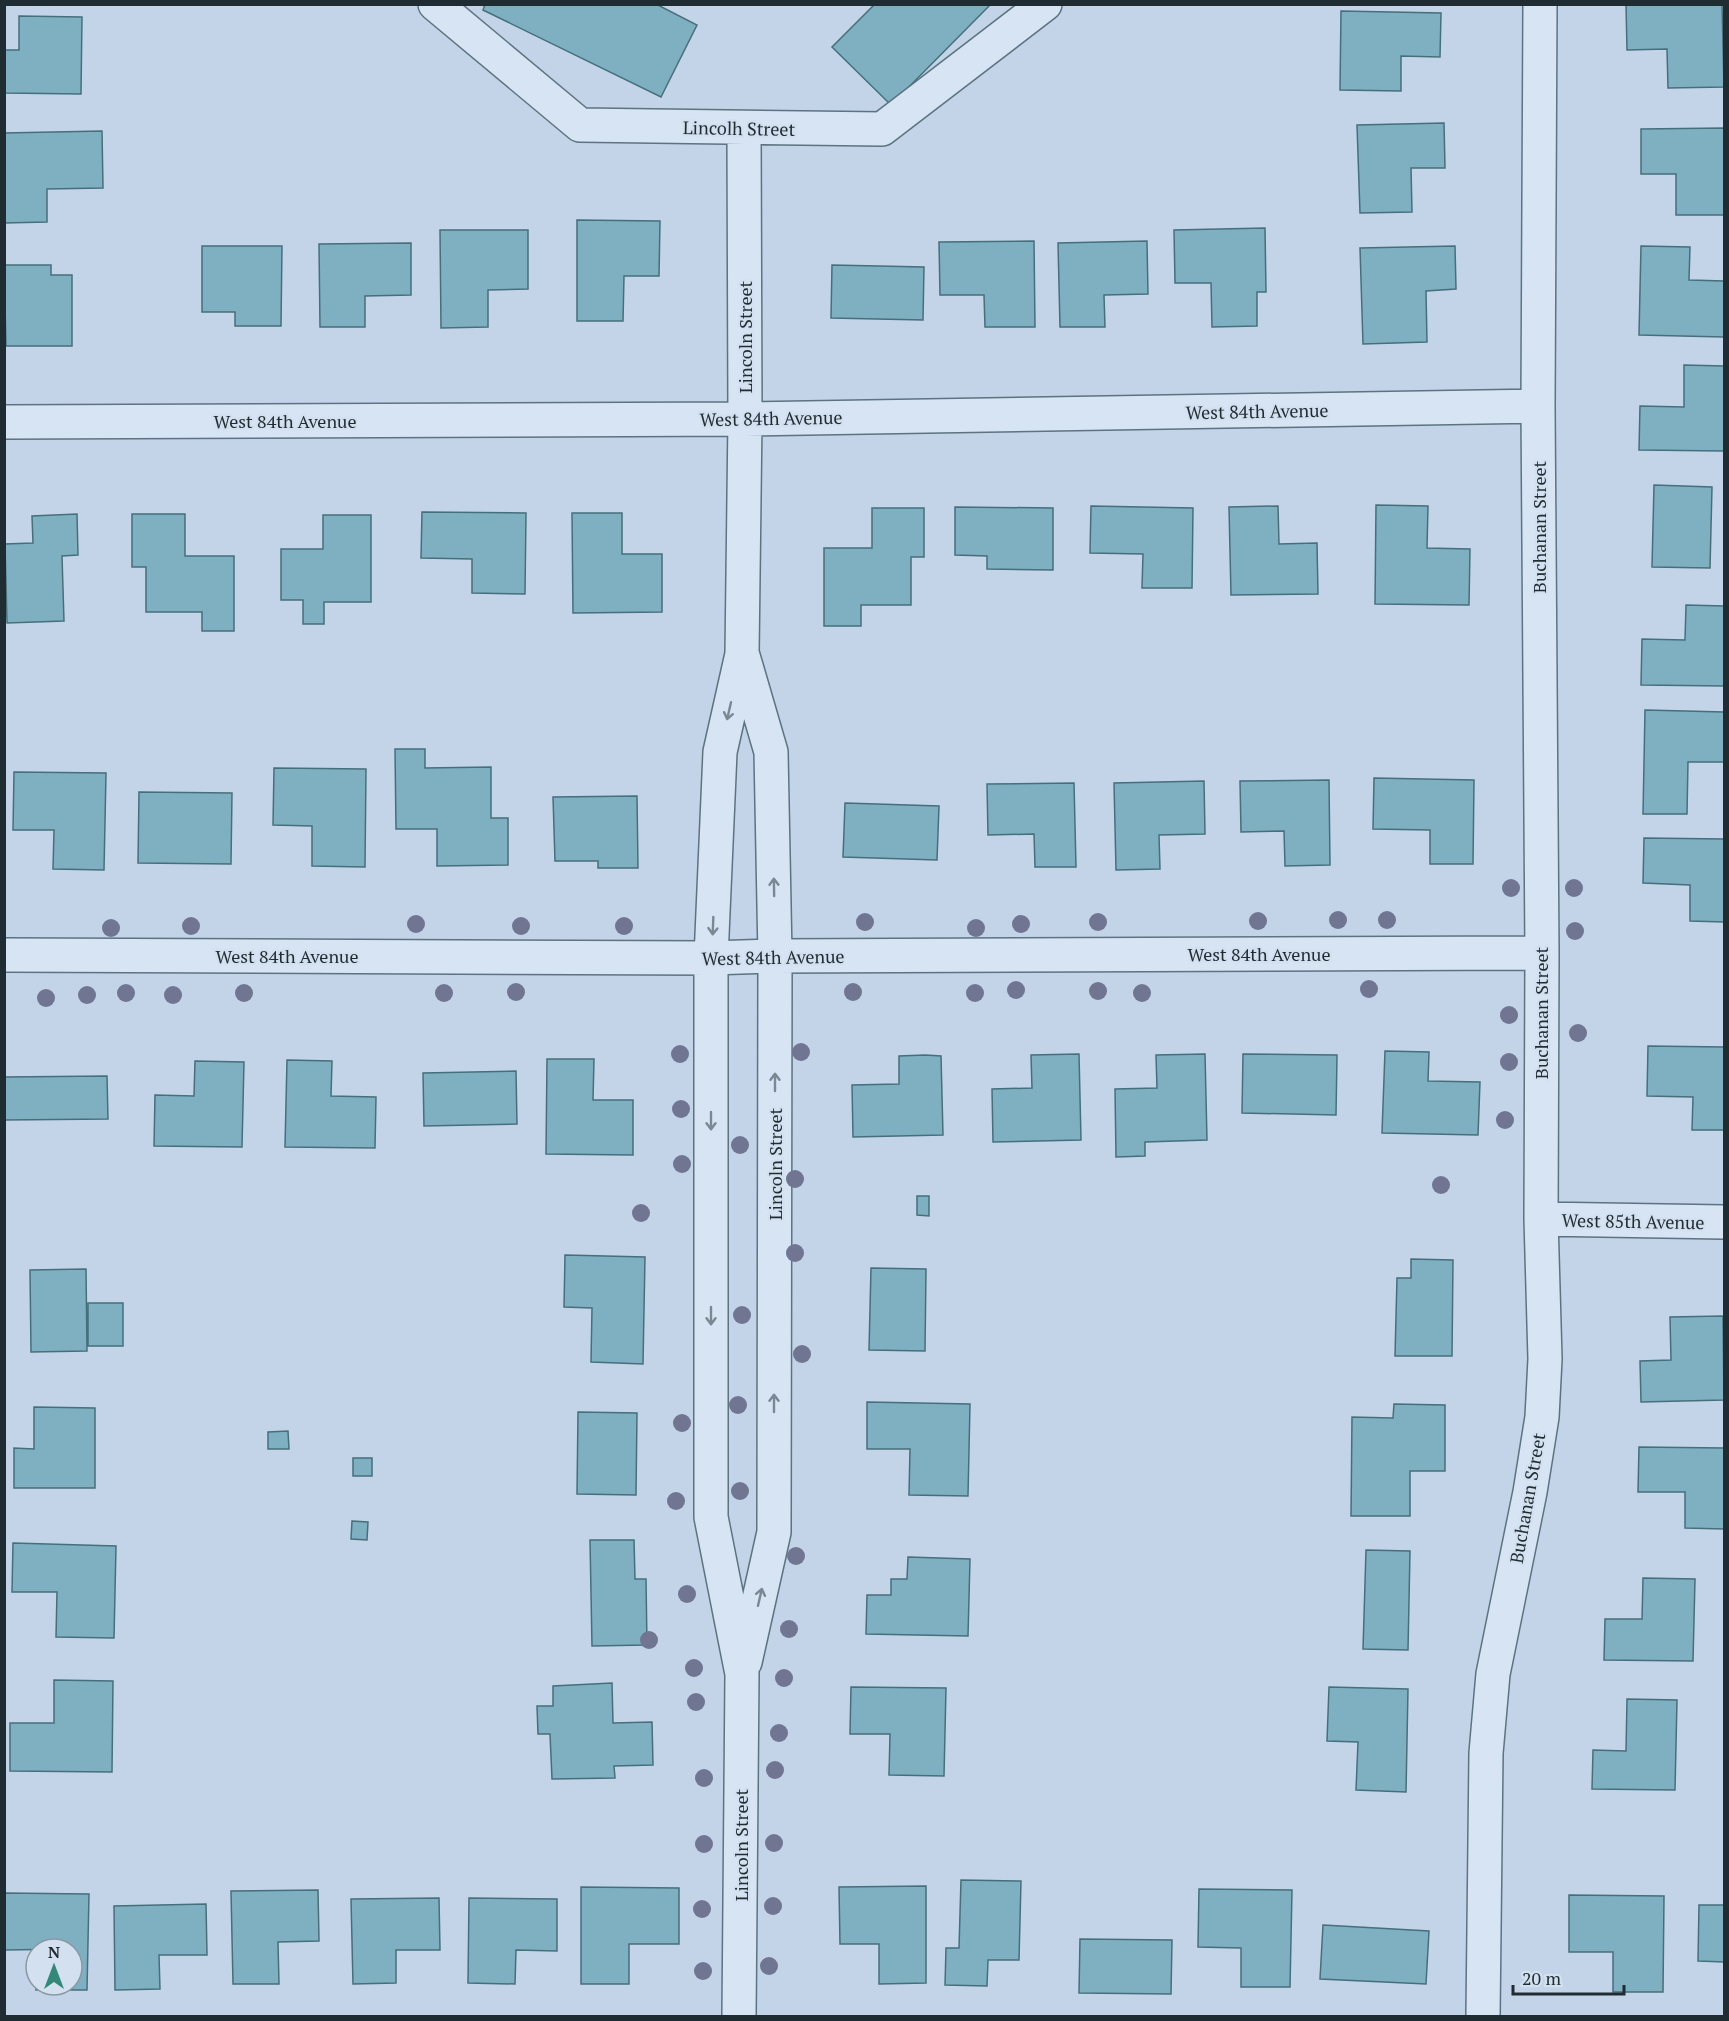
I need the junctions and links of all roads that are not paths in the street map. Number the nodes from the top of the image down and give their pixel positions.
1 (435, 4) edge
2 (1046, 4) edge
3 (1540, 4) edge
4 (744, 128) junction
5 (1538, 406) junction
6 (745, 419) junction
7 (4, 422) edge
8 (742, 654) junction
9 (1542, 953) junction
10 (4, 955) edge
11 (776, 956) junction
12 (711, 958) junction
13 (1541, 1219) junction
14 (1725, 1222) edge
15 (742, 1674) junction
16 (739, 2016) edge
17 (1483, 2016) edge

1 - 4 street, Lincolh Street
2 - 4 street, Lincolh Street
3 - 5 street, Buchanan Street
4 - 6 street, Lincoln Street
5 - 6 street, West 84th Avenue
5 - 9 street, Buchanan Street
6 - 7 street, West 84th Avenue
6 - 8 street, Lincoln Street
11 -> 8 street, Lincoln Street
8 -> 12 street, Lincoln Street
9 - 11 street, West 84th Avenue
9 - 13 street, Buchanan Street
10 - 12 street, West 84th Avenue
11 - 12 street, West 84th Avenue
15 -> 11 street, Lincoln Street
12 -> 15 street, Lincoln Street
13 - 14 street, West 85th Avenue
13 - 17 street, Buchanan Street
15 - 16 street, Lincoln Street

